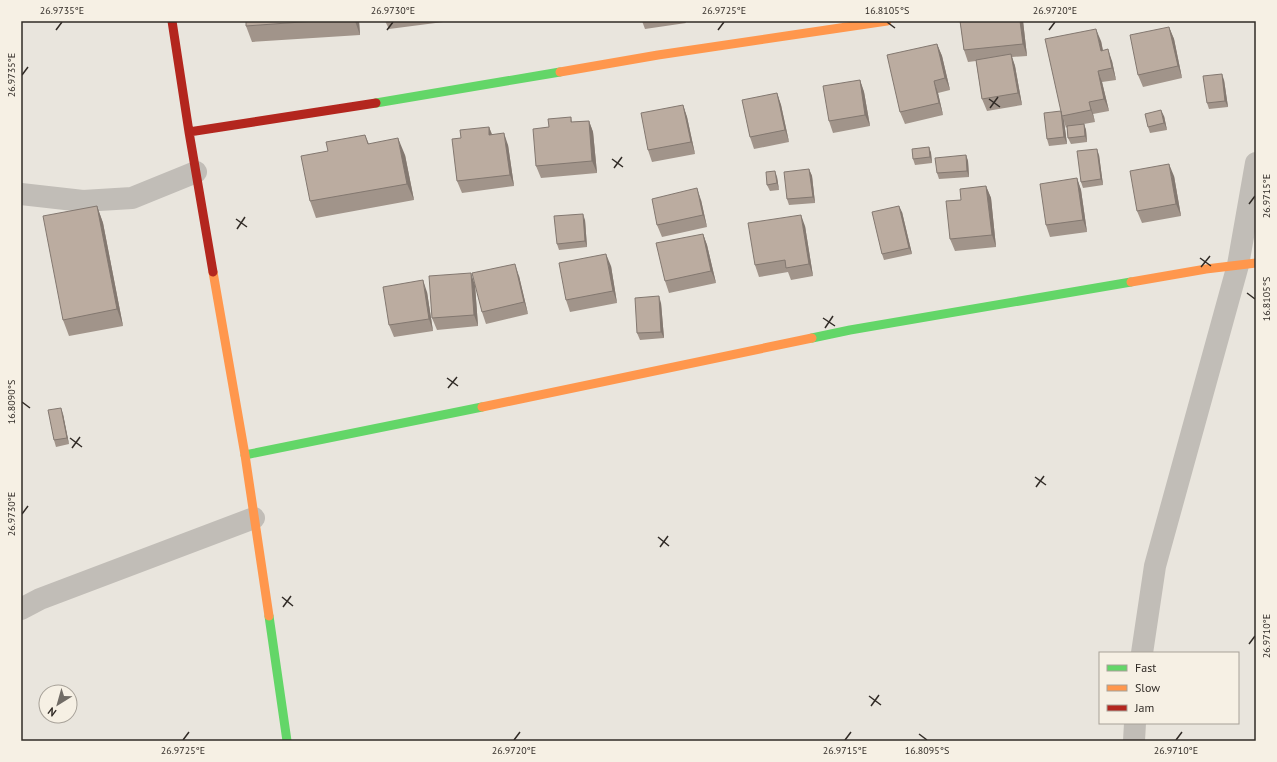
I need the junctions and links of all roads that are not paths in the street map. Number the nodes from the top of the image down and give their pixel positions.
1 (172, 21) edge
2 (887, 21) edge
3 (189, 132) junction
4 (1256, 163) edge
5 (196, 172) junction
6 (21, 194) edge
7 (1247, 264) edge
8 (244, 455) junction
9 (254, 518) junction
10 (21, 609) edge
11 (1142, 652) edge
12 (1135, 724) edge
13 (287, 741) edge
14 (1134, 741) edge

1 - 3 street
2 - 3 street
3 - 5 street
4 - 7 street
5 - 6 street
5 - 8 street
7 - 8 street
7 - 11 street
8 - 9 street
9 - 10 street
9 - 13 street
12 - 14 street

